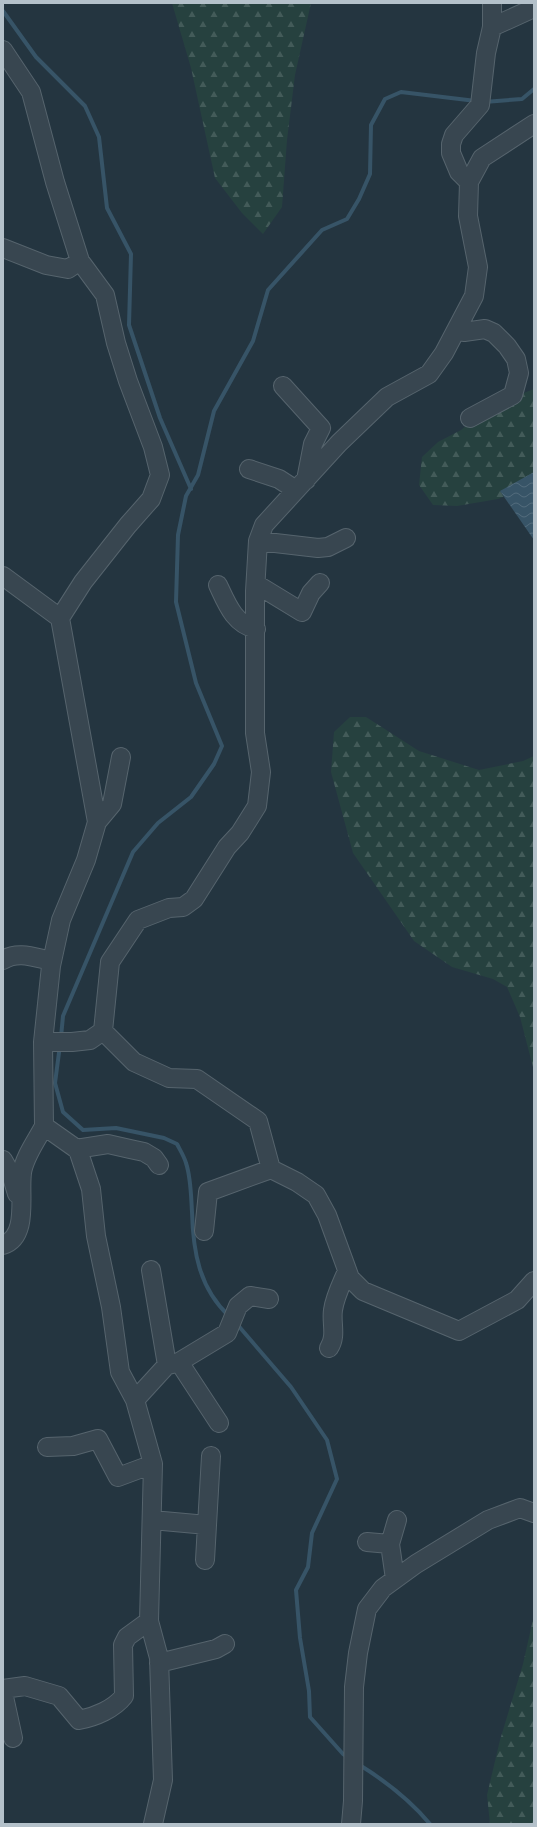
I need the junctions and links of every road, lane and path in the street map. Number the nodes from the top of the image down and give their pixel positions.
1 (492, 3) edge
2 (534, 8) edge
3 (492, 27) junction
4 (3, 50) edge
5 (534, 124) edge
6 (469, 182) junction
7 (3, 248) edge
8 (80, 261) junction
9 (459, 325) junction
10 (283, 386) dead end
11 (470, 418) dead end
12 (250, 469) dead end
13 (301, 485) junction
14 (346, 538) dead end
15 (258, 541) junction
16 (3, 576) edge
17 (256, 584) junction
18 (320, 584) dead end
19 (218, 585) dead end
20 (60, 618) junction
21 (256, 629) junction
22 (120, 757) dead end
23 (97, 822) junction
24 (3, 960) edge
25 (52, 961) junction
26 (103, 1031) junction
27 (47, 1042) junction
28 (44, 1126) junction
29 (76, 1148) junction
30 (3, 1160) edge
31 (159, 1165) dead end
32 (271, 1169) junction
33 (21, 1199) junction
34 (204, 1231) dead end
35 (3, 1245) edge
36 (151, 1270) dead end
37 (347, 1271) junction
38 (534, 1280) edge
39 (269, 1299) dead end
40 (329, 1348) dead end
41 (173, 1363) junction
42 (135, 1400) junction
43 (219, 1423) dead end
44 (47, 1447) dead end
45 (211, 1456) dead end
46 (153, 1464) junction
47 (534, 1513) edge
48 (152, 1520) junction
49 (397, 1520) dead end
50 (207, 1525) junction
51 (367, 1542) dead end
52 (390, 1544) junction
53 (205, 1560) dead end
54 (395, 1579) junction
55 (149, 1621) junction
56 (224, 1644) dead end
57 (159, 1663) junction
58 (3, 1689) edge
59 (3, 1692) edge
60 (13, 1738) dead end
61 (153, 1824) edge
62 (351, 1824) edge

1 - 3 street
2 - 3 street
3 - 6 street
4 - 8 street
5 - 6 street
6 - 9 street
7 - 8 street
8 - 20 street
9 - 11 street
9 - 13 street
10 - 13 street
12 - 13 street
13 - 15 street
14 - 15 street
15 - 17 street
16 - 20 street
17 - 18 street
17 - 21 street
19 - 21 street
20 - 23 street
21 - 26 street
22 - 23 street
23 - 25 street
24 - 25 street
25 - 27 street
26 - 27 street
26 - 32 street
27 - 28 street
28 - 29 street
28 - 33 street
29 - 31 street
29 - 42 street
30 - 33 street
32 - 34 street
32 - 37 street
33 - 35 street
36 - 41 street
37 - 38 street
37 - 40 street
39 - 41 street
41 - 42 street
41 - 43 street
42 - 46 street
44 - 46 street
45 - 50 street
46 - 48 street
47 - 54 street
48 - 50 street
48 - 55 street
49 - 52 street
50 - 53 street
51 - 52 street
52 - 54 street
54 - 62 street
55 - 57 street
55 - 58 street
56 - 57 street
57 - 61 street
59 - 60 street

